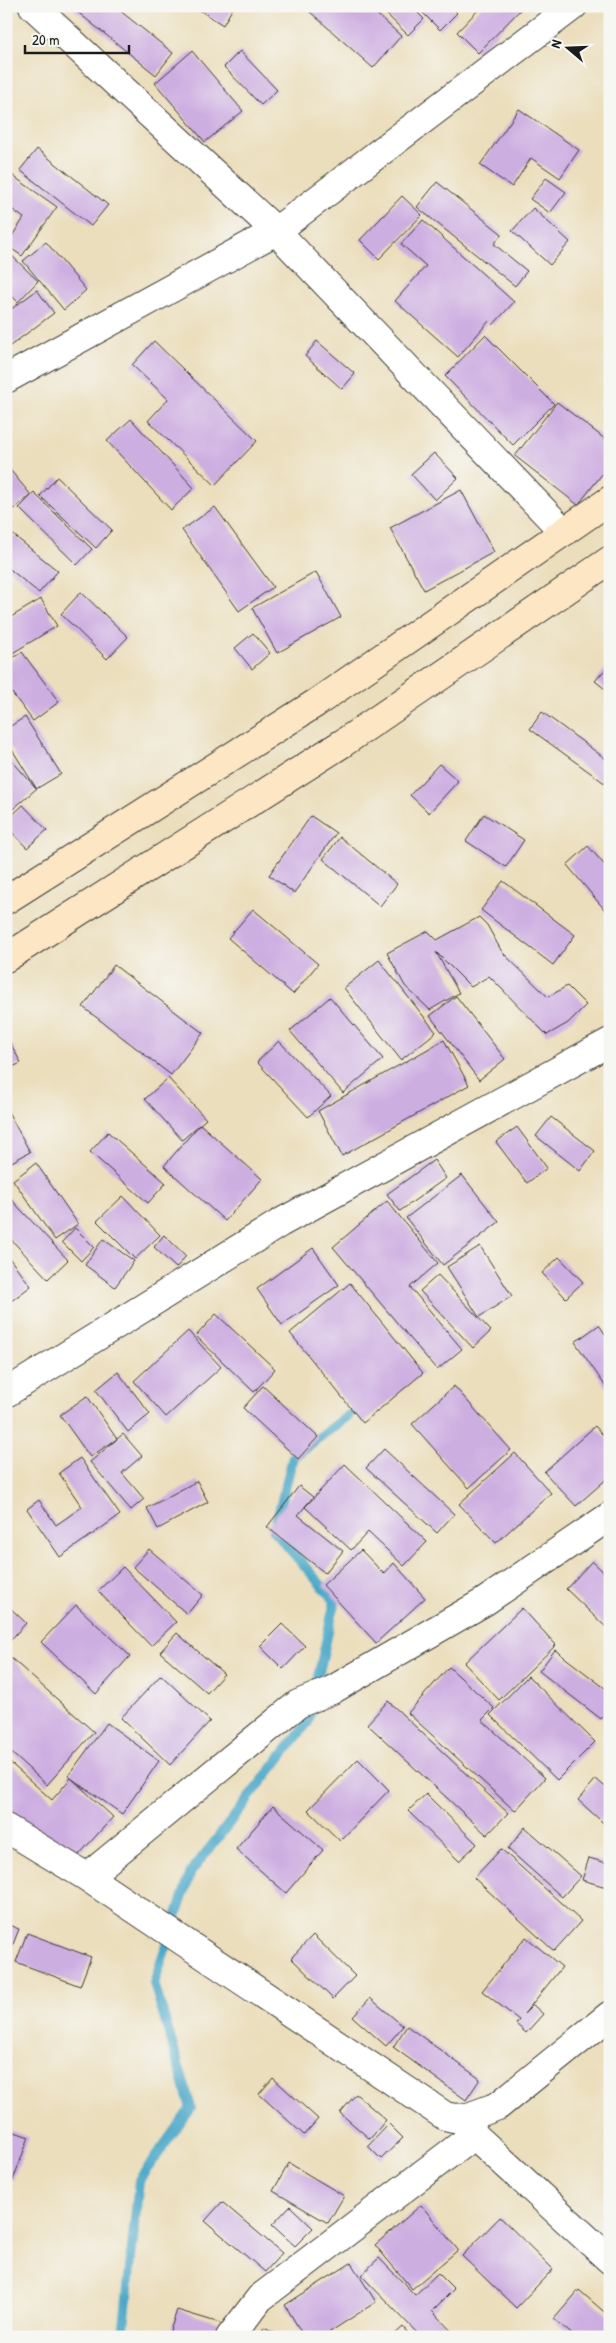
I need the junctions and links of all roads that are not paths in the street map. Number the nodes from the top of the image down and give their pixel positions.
1 (33, 6) edge
2 (573, 6) edge
3 (276, 231) junction
4 (6, 379) edge
5 (610, 500) edge
6 (564, 532) junction
7 (610, 560) edge
8 (6, 900) edge
9 (6, 958) edge
10 (610, 1042) edge
11 (6, 1393) edge
12 (610, 1516) edge
13 (6, 1828) edge
14 (87, 1877) junction
15 (610, 2015) edge
16 (471, 2126) junction
17 (607, 2253) edge
18 (230, 2337) edge

1 - 3 street
2 - 3 street
3 - 4 street
3 - 6 street
5 - 6 main road
6 - 8 main road
7 - 9 main road
10 - 11 street
12 - 14 street
13 - 14 street
14 - 16 street
15 - 16 street
16 - 17 street
16 - 18 street

